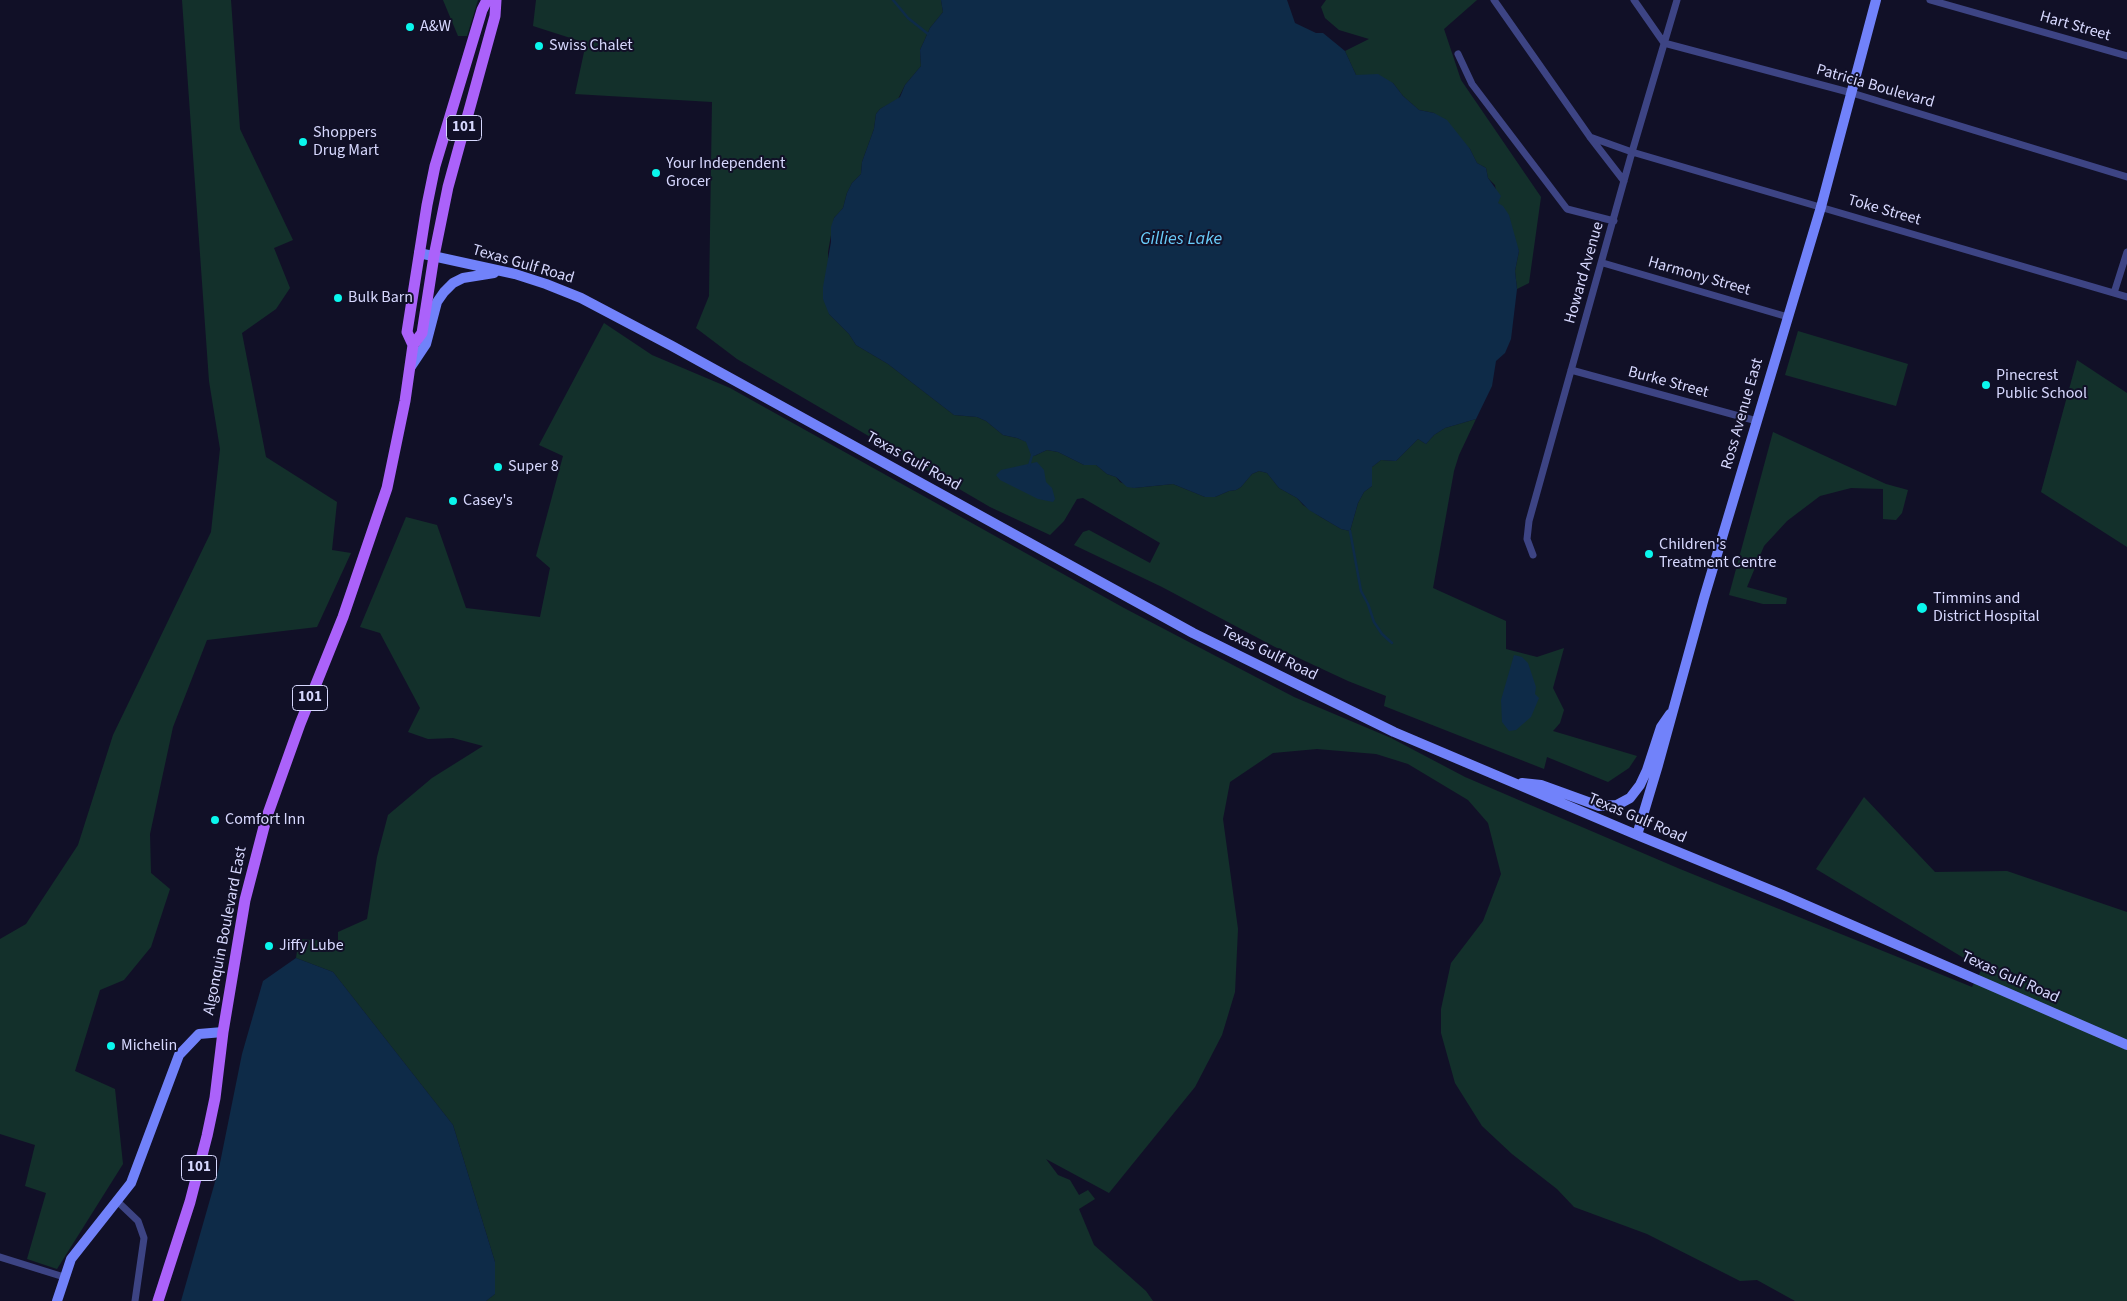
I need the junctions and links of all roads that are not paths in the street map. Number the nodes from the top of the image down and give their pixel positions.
1 (487, 0) edge
2 (496, 0) edge
3 (1494, 0) edge
4 (1634, 0) edge
5 (1677, 0) edge
6 (1876, 0) edge
7 (1930, 0) edge
8 (1664, 43) junction
9 (1458, 54) dead end
10 (2127, 56) edge
11 (1852, 93) junction
12 (1590, 137) junction
13 (1632, 152) junction
14 (2127, 177) edge
15 (1624, 182) junction
16 (1821, 207) junction
17 (1614, 221) junction
18 (2127, 252) edge
19 (419, 254) junction
20 (434, 256) junction
21 (1603, 263) junction
22 (499, 271) junction
23 (2114, 293) junction
24 (2127, 297) edge
25 (1788, 317) junction
26 (413, 345) junction
27 (410, 368) junction
28 (1571, 370) junction
29 (1757, 421) junction
30 (1533, 555) dead end
31 (1675, 707) junction
32 (1509, 781) junction
33 (1637, 836) junction
34 (223, 1032) junction
35 (2127, 1044) edge
36 (117, 1201) junction
37 (0, 1257) edge
38 (64, 1277) junction
39 (58, 1301) edge
40 (135, 1301) edge
41 (158, 1301) edge

1 - 19 main road, Algonquin Boulevard East / 101
2 - 20 main road, Algonquin Boulevard East / 101
3 - 12 street
4 - 8 street
5 - 8 street, Howard Avenue
6 - 11 main road, Ross Avenue East
7 - 10 street, Hart Street
8 - 11 street, Patricia Boulevard
8 - 13 street, Howard Avenue
9 - 17 street
11 - 14 street, Patricia Boulevard
11 - 16 main road, Ross Avenue East
12 - 13 street, Toke Street
12 - 15 street
13 - 15 street, Howard Avenue
13 - 16 street, Toke Street
15 - 17 street, Howard Avenue
16 - 23 street, Toke Street
16 - 25 main road, Ross Avenue East
17 - 21 street, Howard Avenue
18 - 23 street
19 - 20 main road, Texas Gulf Road
19 - 26 main road, Algonquin Boulevard East / 101
20 - 22 main road, Texas Gulf Road
20 - 26 main road, Algonquin Boulevard East / 101
21 - 25 street, Harmony Street
21 - 28 street, Howard Avenue
22 - 27 main road
22 - 32 main road, Texas Gulf Road
23 - 24 street, Toke Street
25 - 29 main road, Ross Avenue East
26 - 27 main road, Algonquin Boulevard East / 101
27 - 34 main road, Algonquin Boulevard East / 101
28 - 29 street, Burke Street
28 - 30 street, Howard Avenue
29 - 31 main road, Ross Avenue East
31 - 32 main road
31 - 33 main road, Ross Avenue East
32 - 33 main road, Texas Gulf Road
33 - 35 main road, Texas Gulf Road
34 - 36 main road, Algonquin Boulevard East
34 - 41 main road, 101
36 - 38 main road, Algonquin Boulevard East
36 - 40 street
37 - 38 street
38 - 39 main road, Algonquin Boulevard East

